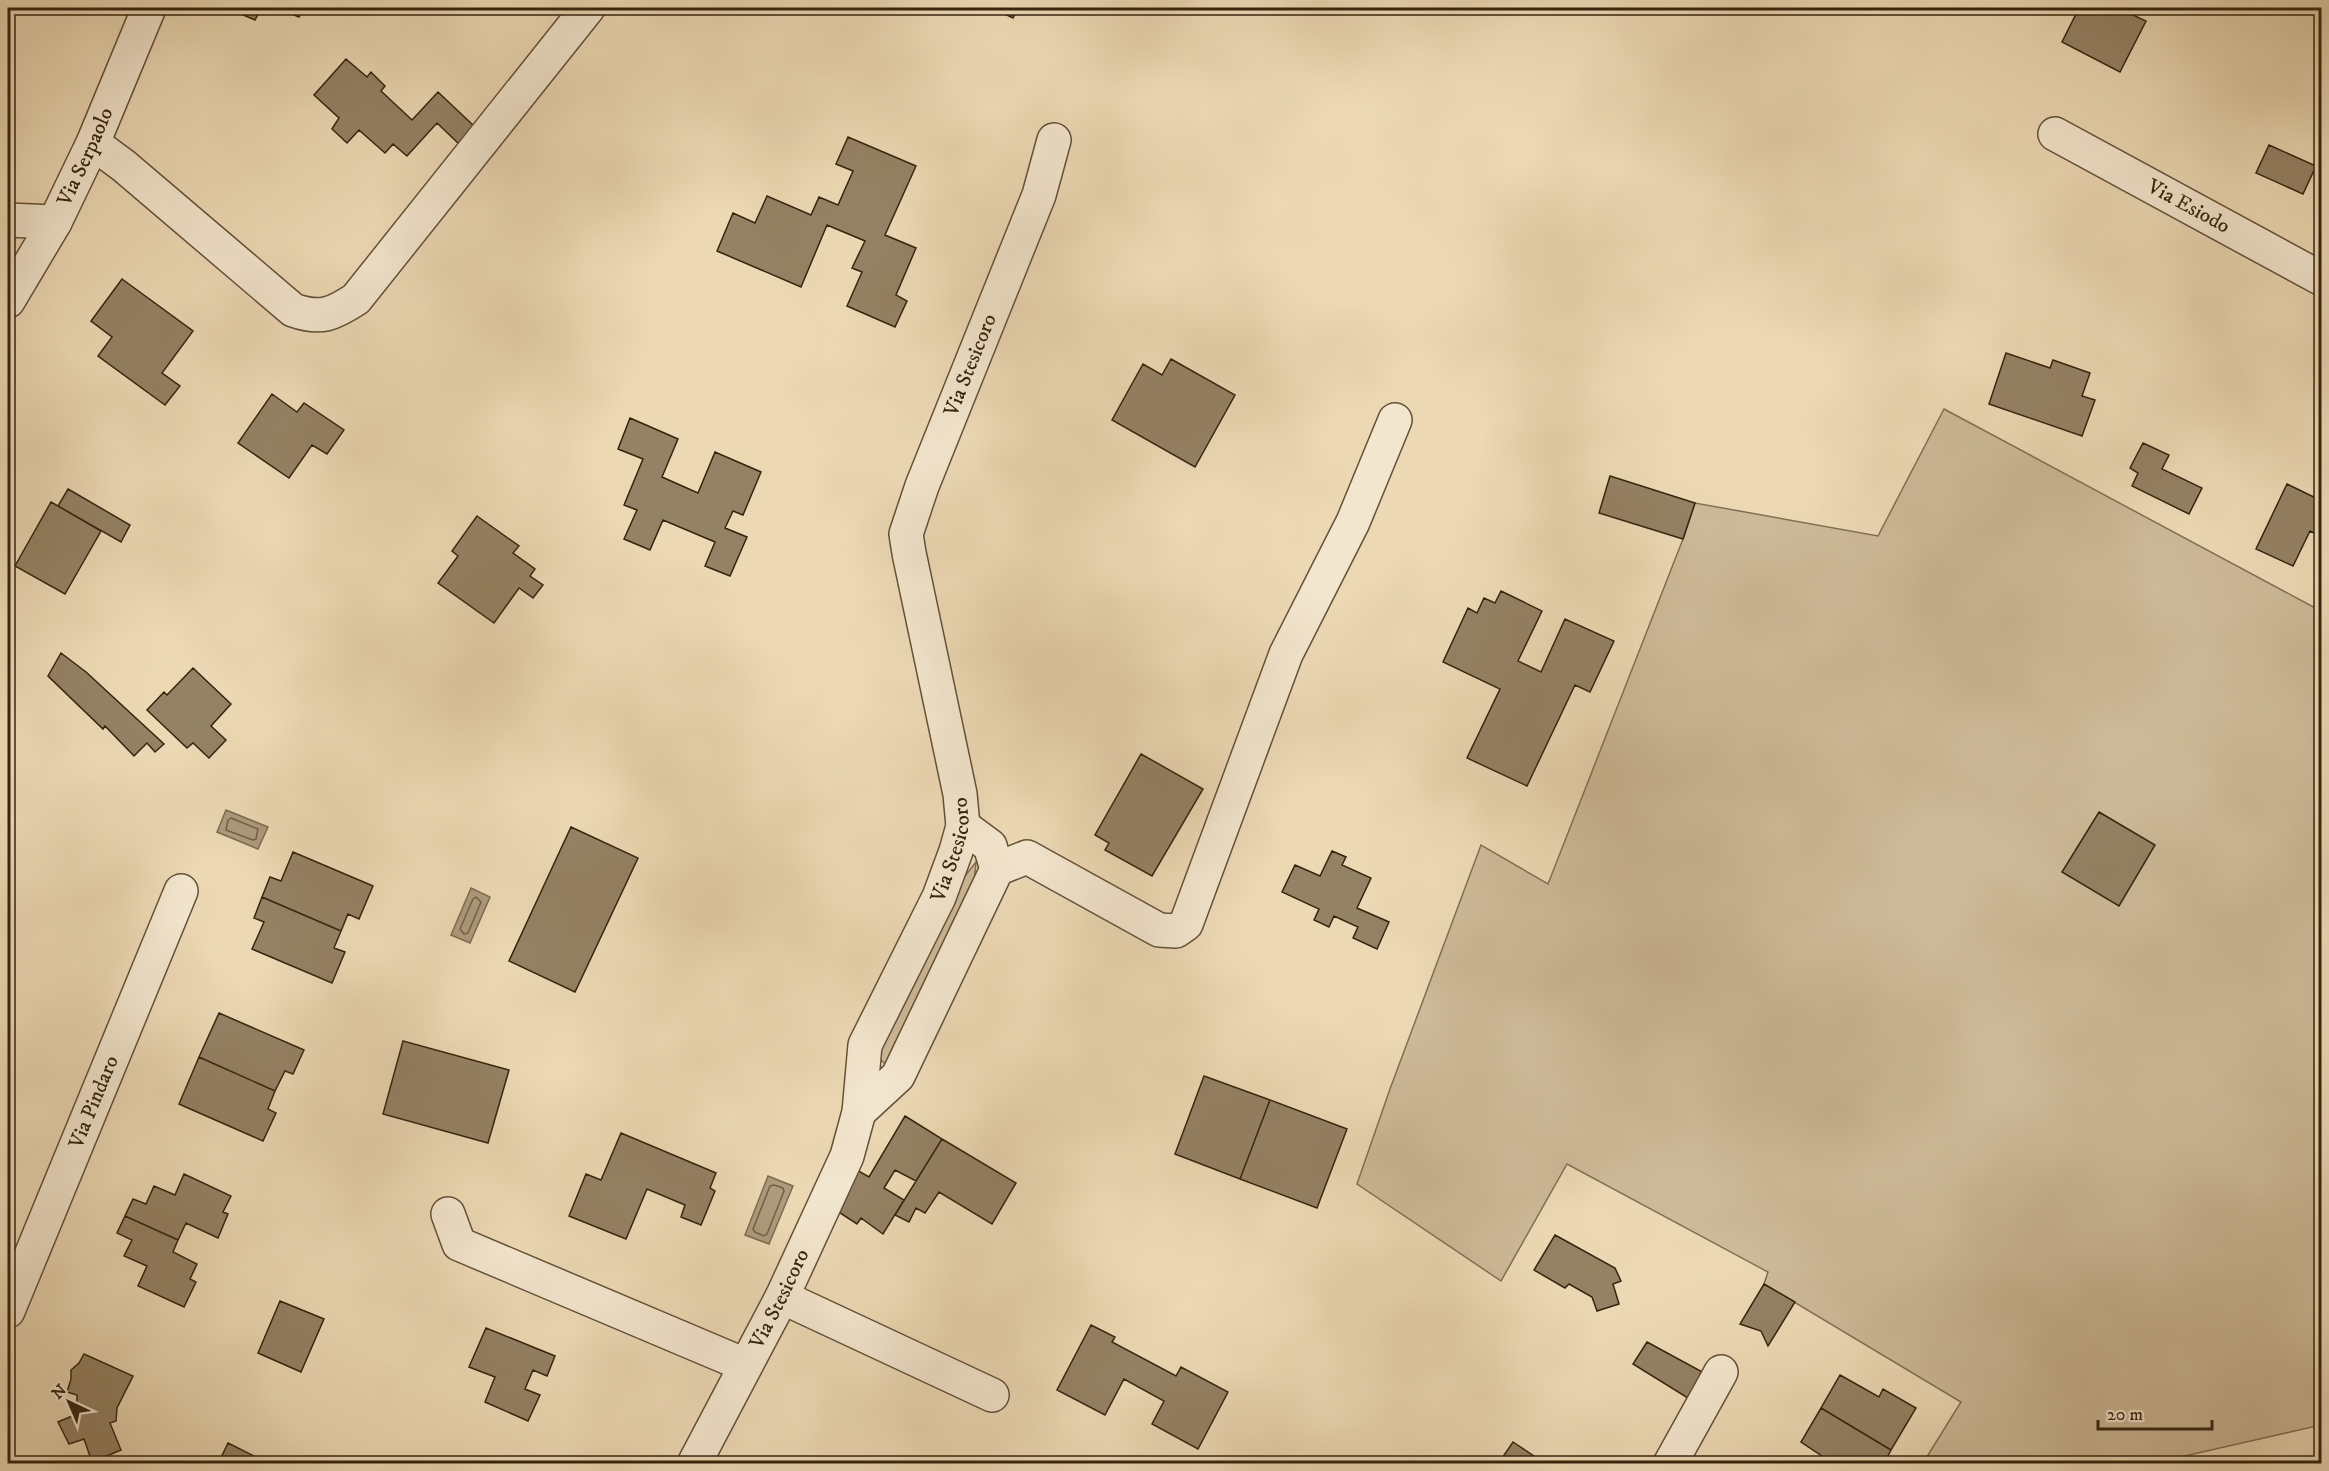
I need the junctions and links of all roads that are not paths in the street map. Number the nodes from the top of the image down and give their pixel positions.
1 (149, 8) edge
2 (588, 8) edge
3 (2055, 134) dead end
4 (1054, 140) dead end
5 (93, 143) junction
6 (8, 220) edge
7 (55, 222) junction
8 (2322, 279) edge
9 (8, 302) edge
10 (1395, 420) dead end
11 (963, 825) junction
12 (997, 869) junction
13 (181, 891) dead end
14 (859, 1112) junction
15 (448, 1214) dead end
16 (782, 1297) junction
17 (8, 1311) edge
18 (745, 1365) junction
19 (1721, 1372) dead end
20 (992, 1395) dead end
21 (694, 1464) edge
22 (1670, 1464) edge

1 - 5 street, Via Serpaolo
2 - 5 street
3 - 8 street, Via Esiodo
4 - 11 street, Via Stesicoro
5 - 7 street, Via Serpaolo
6 - 7 street
7 - 9 street, Via Serpaolo
10 - 12 street
11 - 12 street
11 - 14 street, Via Stesicoro
12 - 14 street
13 - 17 street, Via Pindaro
14 - 16 street, Via Stesicoro
15 - 18 street
16 - 18 street, Via Stesicoro
16 - 20 street
18 - 21 street, Via Stesicoro
19 - 22 street

